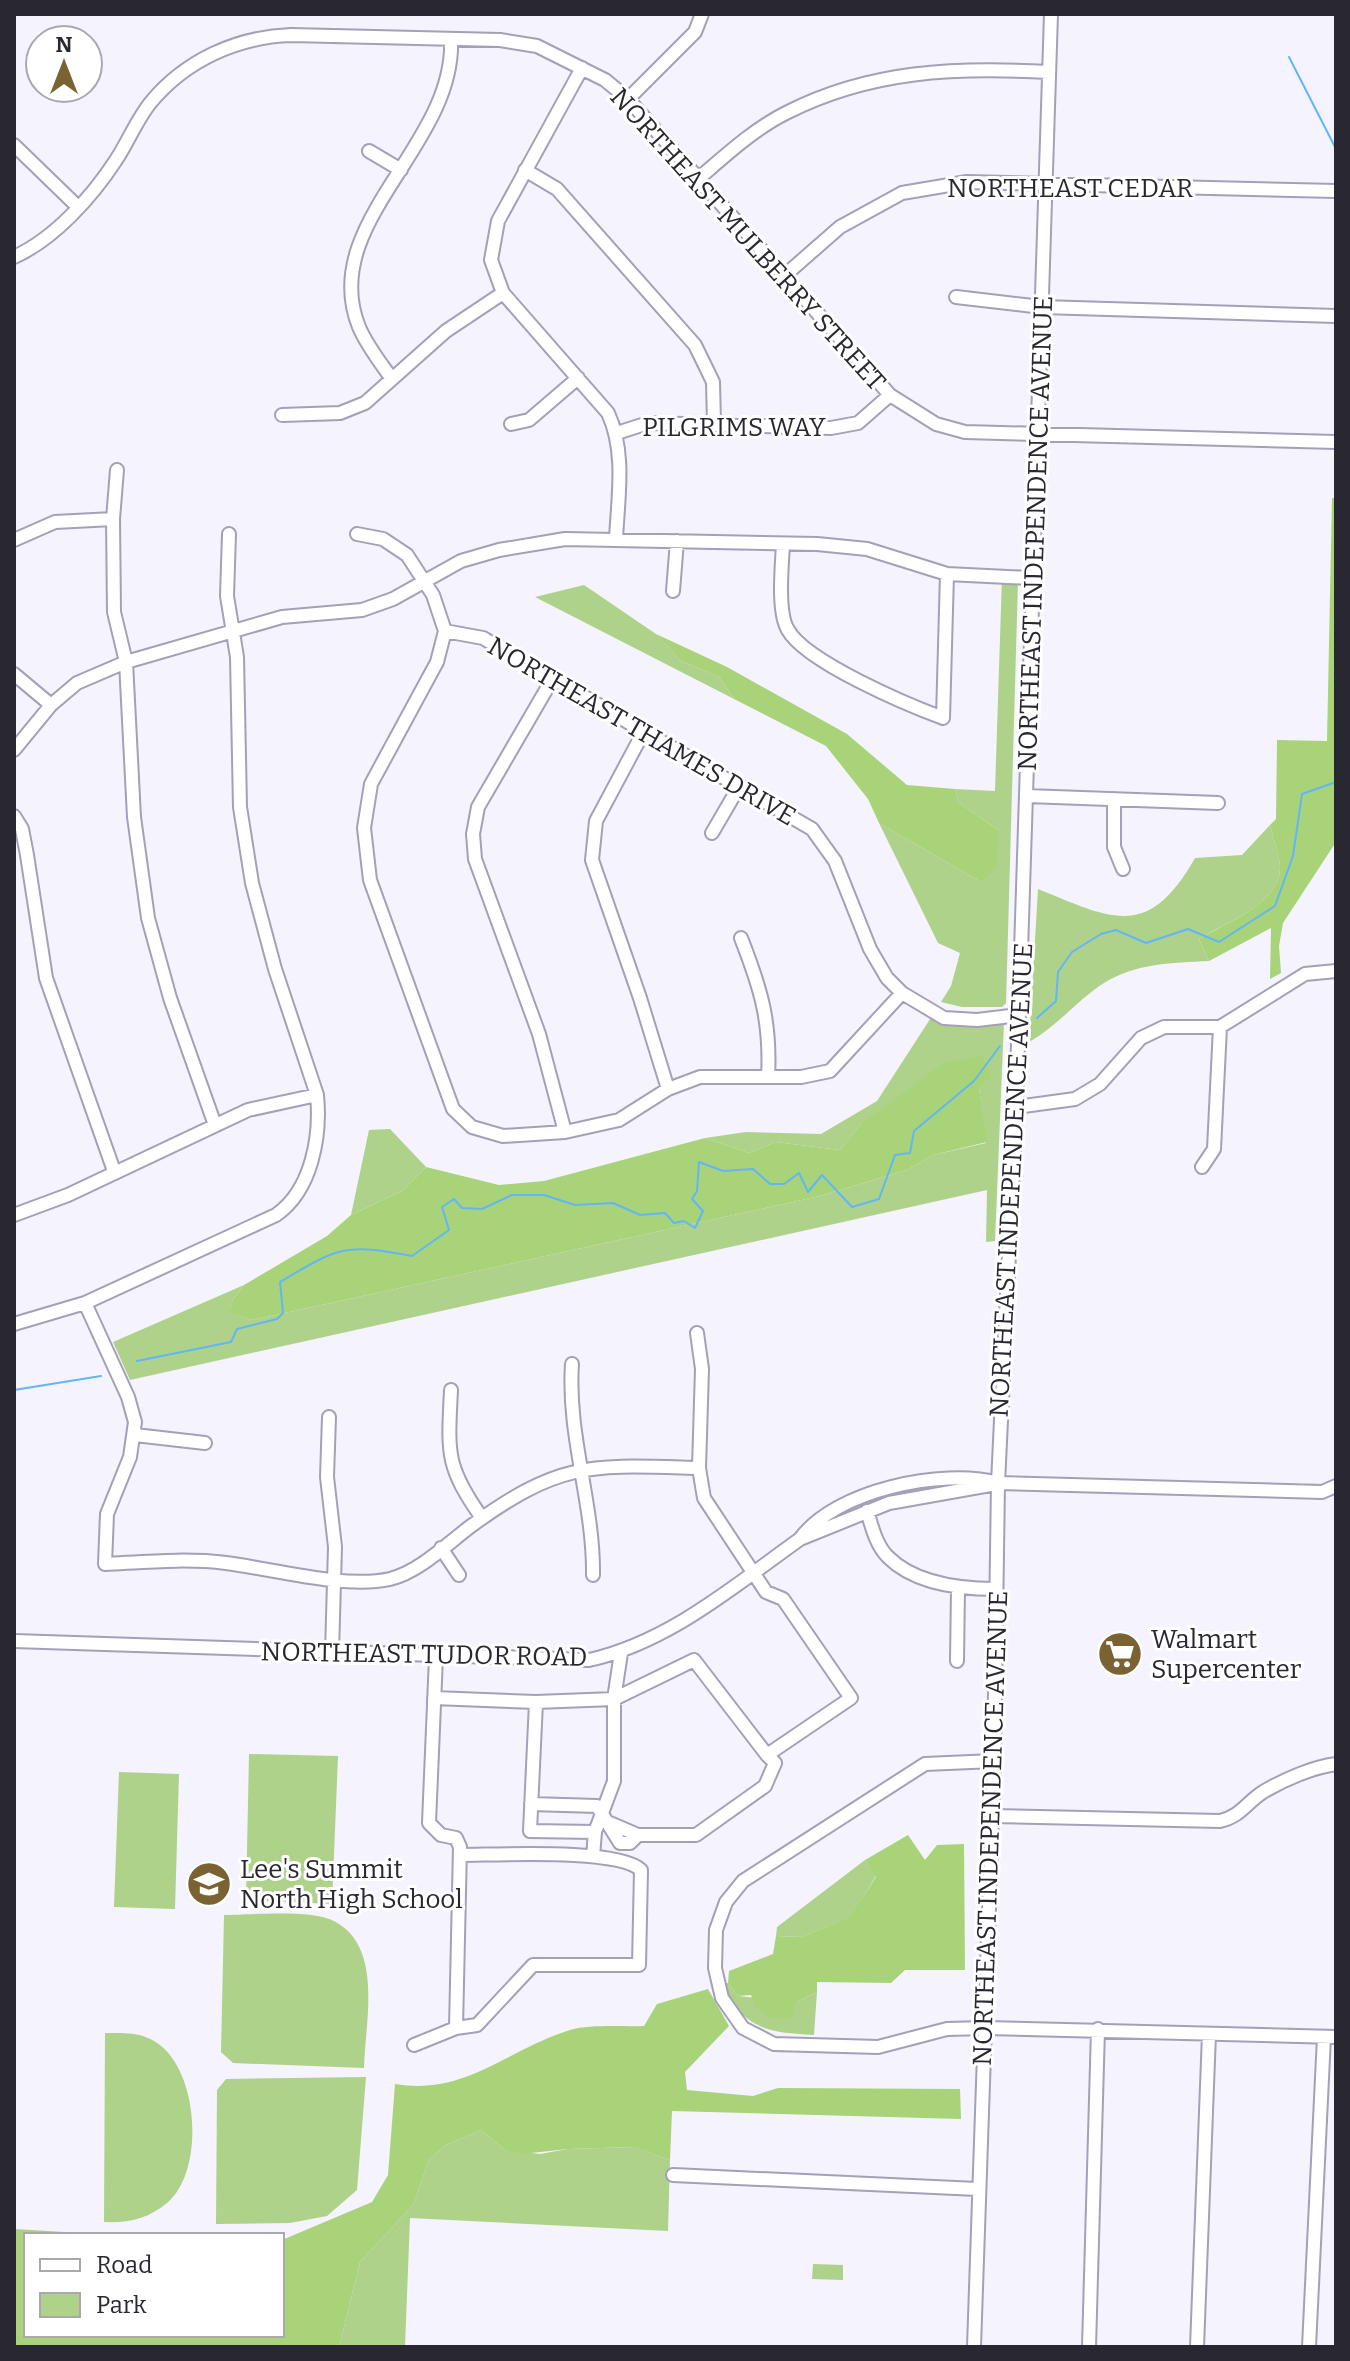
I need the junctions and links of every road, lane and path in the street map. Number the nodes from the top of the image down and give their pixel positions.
1 (702, 14) edge
2 (1051, 14) edge
3 (451, 39) junction
4 (582, 68) junction
5 (1048, 72) junction
6 (628, 99) junction
7 (14, 145) edge
8 (369, 151) dead end
9 (401, 170) junction
10 (525, 170) junction
11 (698, 179) junction
12 (1046, 186) junction
13 (1336, 191) edge
14 (78, 207) junction
15 (14, 257) edge
16 (784, 276) junction
17 (503, 293) junction
18 (956, 297) dead end
19 (1042, 307) junction
20 (1336, 316) edge
21 (578, 378) junction
22 (392, 379) junction
23 (890, 395) junction
24 (282, 415) dead end
25 (714, 423) junction
26 (511, 424) dead end
27 (617, 433) junction
28 (1036, 434) junction
29 (1336, 442) edge
30 (117, 470) dead end
31 (113, 519) junction
32 (229, 534) dead end
33 (357, 534) dead end
34 (616, 539) junction
35 (14, 540) edge
36 (677, 541) junction
37 (783, 544) junction
38 (947, 574) junction
39 (1030, 578) junction
40 (425, 583) junction
41 (673, 591) dead end
42 (235, 630) junction
43 (445, 631) junction
44 (126, 662) junction
45 (14, 674) edge
46 (553, 678) junction
47 (51, 705) junction
48 (644, 731) junction
49 (14, 750) edge
50 (740, 785) junction
51 (1027, 796) junction
52 (1114, 799) junction
53 (1218, 803) dead end
54 (14, 816) edge
55 (712, 833) dead end
56 (1123, 869) dead end
57 (741, 938) dead end
58 (1336, 971) edge
59 (902, 993) junction
60 (1019, 1015) junction
61 (1220, 1027) junction
62 (768, 1077) junction
63 (668, 1089) junction
64 (317, 1095) junction
65 (1016, 1107) junction
66 (215, 1125) junction
67 (565, 1132) junction
68 (1202, 1167) dead end
69 (114, 1171) junction
70 (14, 1215) edge
71 (85, 1303) junction
72 (14, 1324) edge
73 (697, 1333) dead end
74 (572, 1364) dead end
75 (451, 1390) dead end
76 (329, 1417) dead end
77 (135, 1435) junction
78 (205, 1443) dead end
79 (699, 1468) junction
80 (582, 1469) junction
81 (998, 1483) junction
82 (1336, 1486) edge
83 (1322, 1492) junction
84 (1336, 1499) edge
85 (867, 1511) junction
86 (482, 1518) junction
87 (800, 1539) junction
88 (441, 1548) junction
89 (753, 1572) junction
90 (459, 1575) dead end
91 (593, 1575) dead end
92 (334, 1578) junction
93 (958, 1589) junction
94 (996, 1589) junction
95 (14, 1641) edge
96 (332, 1653) junction
97 (621, 1653) junction
98 (436, 1657) junction
99 (957, 1661) dead end
100 (434, 1698) junction
101 (614, 1699) junction
102 (536, 1702) junction
103 (767, 1755) junction
104 (994, 1761) junction
105 (1336, 1764) edge
106 (531, 1804) junction
107 (992, 1816) junction
108 (607, 1819) junction
109 (595, 1832) junction
110 (461, 1855) junction
111 (593, 1856) junction
112 (456, 2028) junction
113 (985, 2028) junction
114 (1098, 2029) junction
115 (1209, 2034) junction
116 (1330, 2037) edge
117 (414, 2045) dead end
118 (673, 2175) dead end
119 (977, 2189) junction
120 (974, 2347) edge
121 (1089, 2347) edge
122 (1197, 2347) edge
123 (1309, 2347) edge

1 - 6 street
2 - 5 street, NORTHEAST INDEPENDENCE AVENUE
3 - 4 street, NORTHEAST MULBERRY STREET
3 - 9 street
3 - 14 street, NORTHEAST MULBERRY STREET
4 - 6 street, NORTHEAST MULBERRY STREET
4 - 10 street
5 - 11 street
5 - 12 street, NORTHEAST INDEPENDENCE AVENUE
6 - 11 street, NORTHEAST MULBERRY STREET
7 - 14 street
8 - 9 street
9 - 22 street
10 - 17 street
10 - 25 street
11 - 16 street, NORTHEAST MULBERRY STREET
12 - 13 street, NORTHEAST CEDAR
12 - 16 street, NORTHEAST CEDAR
12 - 19 street, NORTHEAST INDEPENDENCE AVENUE
14 - 15 street, NORTHEAST MULBERRY STREET
16 - 23 street, NORTHEAST MULBERRY STREET
17 - 21 street
17 - 22 street
18 - 19 street
19 - 20 street
19 - 28 street, NORTHEAST INDEPENDENCE AVENUE
21 - 26 street
21 - 27 street
22 - 24 street
23 - 25 street, PILGRIMS WAY
23 - 28 street, NORTHEAST MULBERRY STREET
25 - 27 street, PILGRIMS WAY
27 - 34 street
28 - 29 street, NORTHEAST MULBERRY STREET
28 - 39 street, NORTHEAST INDEPENDENCE AVENUE
30 - 31 street
31 - 35 street
31 - 44 street
32 - 42 street
33 - 40 street
34 - 36 street
34 - 40 street
36 - 37 street
36 - 41 street
37 - 38 street
37 - 38 street
38 - 39 street
39 - 51 street, NORTHEAST INDEPENDENCE AVENUE
40 - 42 street
40 - 43 street
42 - 44 street
42 - 64 street
43 - 46 street, NORTHEAST THAMES DRIVE
43 - 67 street
44 - 47 street
44 - 66 street
45 - 47 street
46 - 48 street, NORTHEAST THAMES DRIVE
46 - 67 street
47 - 49 street
48 - 50 street, NORTHEAST THAMES DRIVE
48 - 63 street
50 - 55 street
50 - 59 street, NORTHEAST THAMES DRIVE
51 - 52 street
51 - 60 street, NORTHEAST INDEPENDENCE AVENUE
52 - 53 street
52 - 56 street
54 - 69 street
57 - 62 street
58 - 61 street
59 - 60 street, NORTHEAST THAMES DRIVE
59 - 62 street
60 - 65 street, NORTHEAST INDEPENDENCE AVENUE
61 - 65 street
61 - 68 street
62 - 63 street
63 - 67 street
64 - 66 street
64 - 71 street
65 - 81 street, NORTHEAST INDEPENDENCE AVENUE
66 - 69 street
69 - 70 street
71 - 72 street
71 - 77 street
73 - 79 street
74 - 80 street
75 - 86 street
76 - 92 street
77 - 78 street
77 - 92 street
79 - 80 street
79 - 89 street
80 - 86 street
80 - 91 street
81 - 83 street, NORTHEAST TUDOR ROAD
81 - 85 street, NORTHEAST TUDOR ROAD
81 - 87 street, NORTHEAST TUDOR ROAD
81 - 94 street, NORTHEAST INDEPENDENCE AVENUE
82 - 83 street, NORTHEAST TUDOR ROAD
83 - 84 street
85 - 87 street, NORTHEAST TUDOR ROAD
85 - 93 street
86 - 88 street
87 - 89 street, NORTHEAST TUDOR ROAD
88 - 90 street
88 - 92 street
89 - 97 street, NORTHEAST TUDOR ROAD
89 - 103 street
92 - 96 street
93 - 94 street
93 - 99 street
94 - 104 street, NORTHEAST INDEPENDENCE AVENUE
95 - 96 street, NORTHEAST TUDOR ROAD
96 - 98 street, NORTHEAST TUDOR ROAD
97 - 98 street, NORTHEAST TUDOR ROAD
97 - 101 street
98 - 100 street
100 - 102 street
100 - 110 street
101 - 102 street
101 - 103 street
101 - 108 street
102 - 106 street
103 - 108 street
104 - 107 street, NORTHEAST INDEPENDENCE AVENUE
104 - 113 street
105 - 107 street
106 - 108 street
106 - 109 street
107 - 113 street, NORTHEAST INDEPENDENCE AVENUE
108 - 109 street
109 - 111 street
110 - 111 street
110 - 112 street
111 - 112 street
112 - 117 street
113 - 114 street
113 - 119 street, NORTHEAST INDEPENDENCE AVENUE
114 - 115 street
114 - 121 street
115 - 116 street
115 - 122 street
116 - 123 street
118 - 119 street
119 - 120 street, NORTHEAST INDEPENDENCE AVENUE

